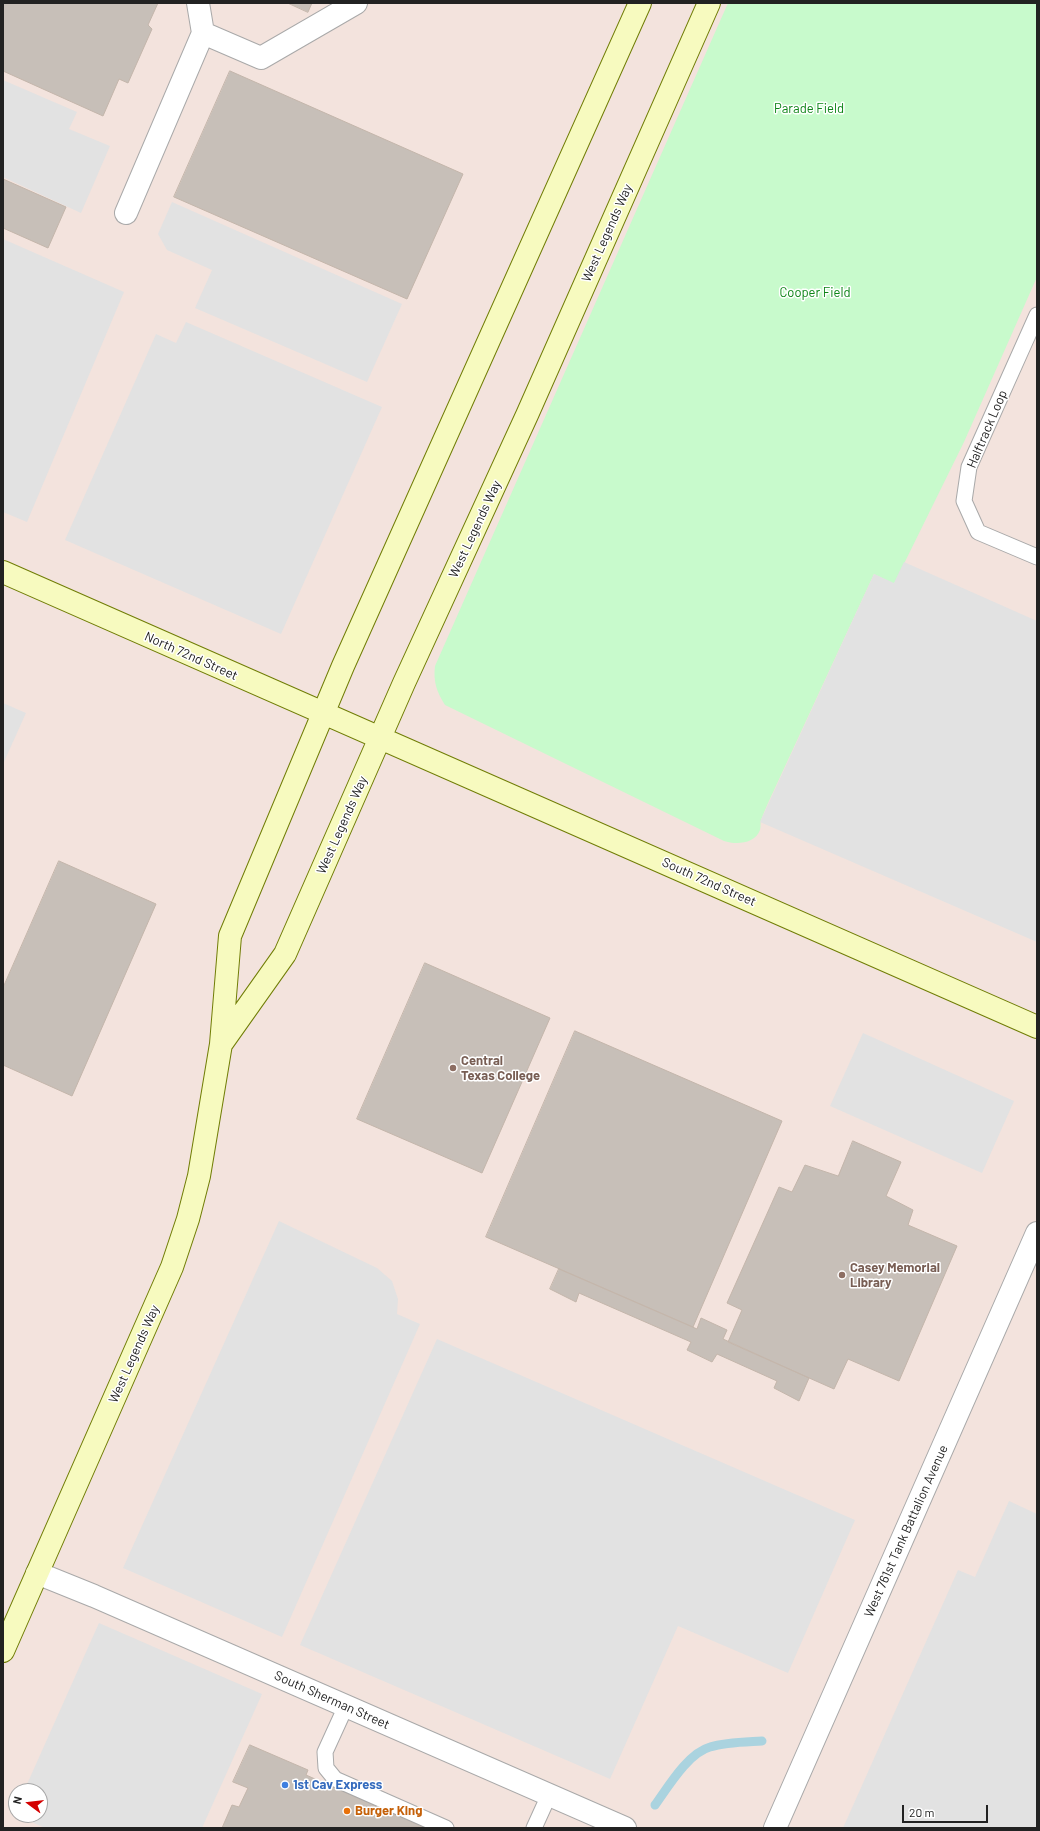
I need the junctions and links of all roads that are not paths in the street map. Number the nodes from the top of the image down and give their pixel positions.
1 (198, 3) edge
2 (356, 3) edge
3 (640, 3) edge
4 (709, 3) edge
5 (203, 33) junction
6 (126, 212) dead end
7 (1037, 315) edge
8 (1037, 557) edge
9 (3, 572) edge
10 (323, 714) junction
11 (380, 739) junction
12 (1037, 1027) edge
13 (221, 1044) junction
14 (1037, 1233) edge
15 (37, 1573) junction
16 (3, 1651) edge
17 (346, 1706) junction
18 (548, 1795) junction
19 (446, 1828) edge
20 (534, 1828) edge
21 (625, 1828) edge
22 (775, 1828) edge

1 - 5 street
2 - 5 street
3 - 10 street, West Legends Way
4 - 11 street, West Legends Way
5 - 6 street
7 - 8 lane, Halftrack Loop
9 - 10 street, North 72nd Street
10 - 11 street, North 72nd Street
10 - 13 street, West Legends Way
11 - 12 street, South 72nd Street
11 - 13 street, West Legends Way
13 - 15 street, West Legends Way
14 - 22 street, West 761st Tank Battalion Avenue
15 - 16 street, West Legends Way
15 - 17 street, South Sherman Street
17 - 18 street, South Sherman Street
17 - 19 lane
18 - 20 lane
18 - 21 street, South Sherman Street

